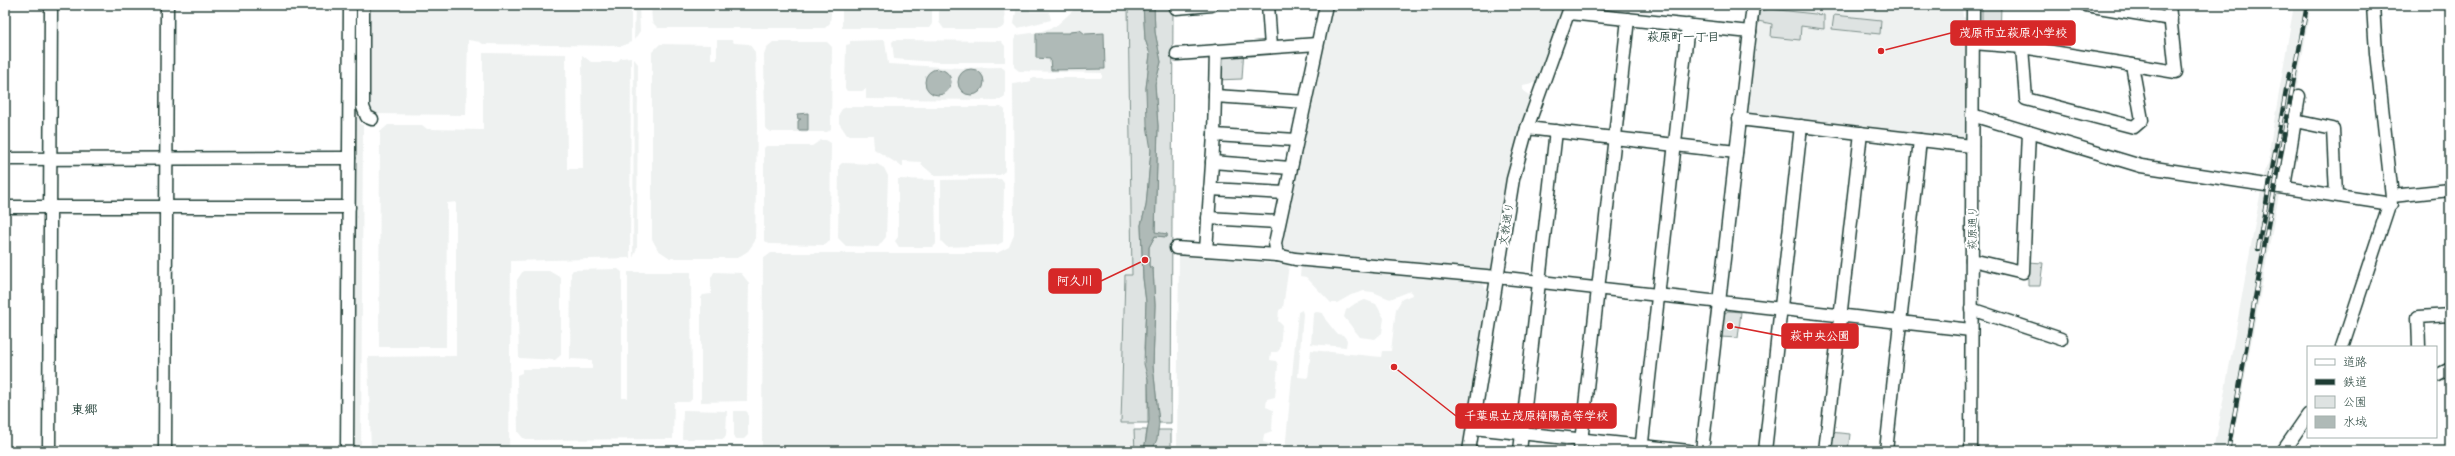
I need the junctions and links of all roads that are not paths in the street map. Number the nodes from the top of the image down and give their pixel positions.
1 (51, 5) edge
2 (167, 5) edge
3 (350, 5) edge
4 (363, 5) edge
5 (1212, 5) edge
6 (1268, 5) edge
7 (1326, 5) edge
8 (1753, 5) edge
9 (1973, 5) edge
10 (2086, 5) edge
11 (2169, 5) edge
12 (2373, 5) edge
13 (1176, 8) dead end
14 (1570, 9) edge
15 (1628, 19) junction
16 (2171, 19) junction
17 (1688, 25) junction
18 (1750, 32) junction
19 (1972, 43) junction
20 (1317, 44) junction
21 (1271, 47) junction
22 (2022, 47) junction
23 (1216, 51) junction
24 (1177, 54) dead end
25 (2132, 65) junction
26 (1215, 96) junction
27 (2299, 96) dead end
28 (1305, 102) junction
29 (1972, 116) junction
30 (1739, 119) junction
31 (372, 120) dead end
32 (2295, 121) junction
33 (1801, 126) junction
34 (1527, 128) junction
35 (1556, 131) junction
36 (2030, 132) junction
37 (1861, 133) junction
38 (1214, 135) junction
39 (1615, 138) junction
40 (1296, 140) junction
41 (1920, 140) junction
42 (1674, 144) junction
43 (1972, 146) junction
44 (1736, 152) junction
45 (166, 158) junction
46 (349, 158) junction
47 (5, 159) edge
48 (50, 159) junction
49 (1212, 162) junction
50 (1290, 168) junction
51 (2284, 187) junction
52 (1210, 189) junction
53 (2450, 190) edge
54 (1285, 193) junction
55 (2336, 194) junction
56 (2391, 200) junction
57 (50, 206) junction
58 (5, 207) edge
59 (349, 207) junction
60 (165, 208) junction
61 (1208, 218) junction
62 (1279, 222) junction
63 (1176, 248) dead end
64 (1206, 250) junction
65 (1277, 255) junction
66 (1972, 260) junction
67 (1497, 277) junction
68 (1539, 282) junction
69 (1599, 288) junction
70 (1658, 296) junction
71 (1720, 302) junction
72 (1782, 309) junction
73 (1971, 310) junction
74 (1841, 316) junction
75 (2450, 316) edge
76 (1902, 322) junction
77 (1971, 330) junction
78 (2061, 339) dead end
79 (2342, 346) edge
80 (2419, 346) edge
81 (2450, 369) edge
82 (2437, 376) edge
83 (2307, 416) edge
84 (1473, 428) junction
85 (1522, 432) junction
86 (1582, 439) junction
87 (1641, 448) edge
88 (49, 451) edge
89 (165, 451) edge
90 (348, 451) edge
91 (1469, 451) edge
92 (1520, 451) edge
93 (1580, 451) edge
94 (1689, 451) edge
95 (1702, 451) edge
96 (1765, 451) edge
97 (1825, 451) edge
98 (1886, 451) edge
99 (1971, 451) edge
100 (2283, 451) edge

1 - 48 street
2 - 45 street
3 - 46 street
4 - 31 street
5 - 13 street
6 - 21 street
7 - 20 street
8 - 18 street
9 - 19 street, 萩原通り
10 - 16 street
11 - 16 street
12 - 56 street
14 - 15 street
14 - 34 street, 文教通り
15 - 17 street
15 - 39 street
16 - 25 street
17 - 18 street
17 - 42 street
18 - 30 street
19 - 22 street
19 - 29 street, 萩原通り
20 - 21 street
20 - 28 street
21 - 23 street
22 - 25 street
22 - 25 street
23 - 24 street
23 - 26 street
26 - 28 street
26 - 38 street
27 - 32 street
28 - 40 street
29 - 36 street
29 - 43 street, 萩原通り
30 - 33 street
30 - 44 street
32 - 51 street
32 - 55 street
33 - 37 street
33 - 72 street
34 - 35 street
34 - 67 street, 文教通り
35 - 39 street
35 - 68 street
36 - 51 street
36 - 66 street
37 - 41 street
37 - 74 street
38 - 40 street
38 - 49 street
39 - 42 street
39 - 69 street
40 - 50 street
41 - 43 street
41 - 76 street
42 - 44 street
42 - 70 street
43 - 66 street, 萩原通り
44 - 71 street
45 - 46 street
45 - 48 street
45 - 60 street
46 - 59 street
47 - 48 street
48 - 57 street
49 - 50 street
49 - 52 street
50 - 54 street
51 - 55 street
52 - 54 street
52 - 61 street
53 - 56 street
54 - 62 street
55 - 56 street
56 - 79 street
57 - 58 street
57 - 60 street
57 - 88 street
59 - 60 street
59 - 90 street
60 - 89 street
61 - 62 street
61 - 64 street
62 - 65 street
63 - 64 street
64 - 65 street
65 - 67 street
66 - 73 street, 萩原通り
67 - 68 street
67 - 84 street, 文教通り
68 - 69 street
68 - 85 street
69 - 70 street
69 - 86 street
70 - 71 street
70 - 87 street
71 - 72 street
71 - 95 street
72 - 74 street
72 - 96 street
73 - 77 street, 萩原通り
73 - 78 street
74 - 76 street
74 - 97 street
75 - 80 street
76 - 77 street
76 - 98 street
77 - 99 street, 萩原通り
81 - 82 street
83 - 100 street
84 - 85 street
84 - 91 street, 文教通り
85 - 86 street
85 - 92 street
86 - 87 street
86 - 93 street
87 - 94 street

